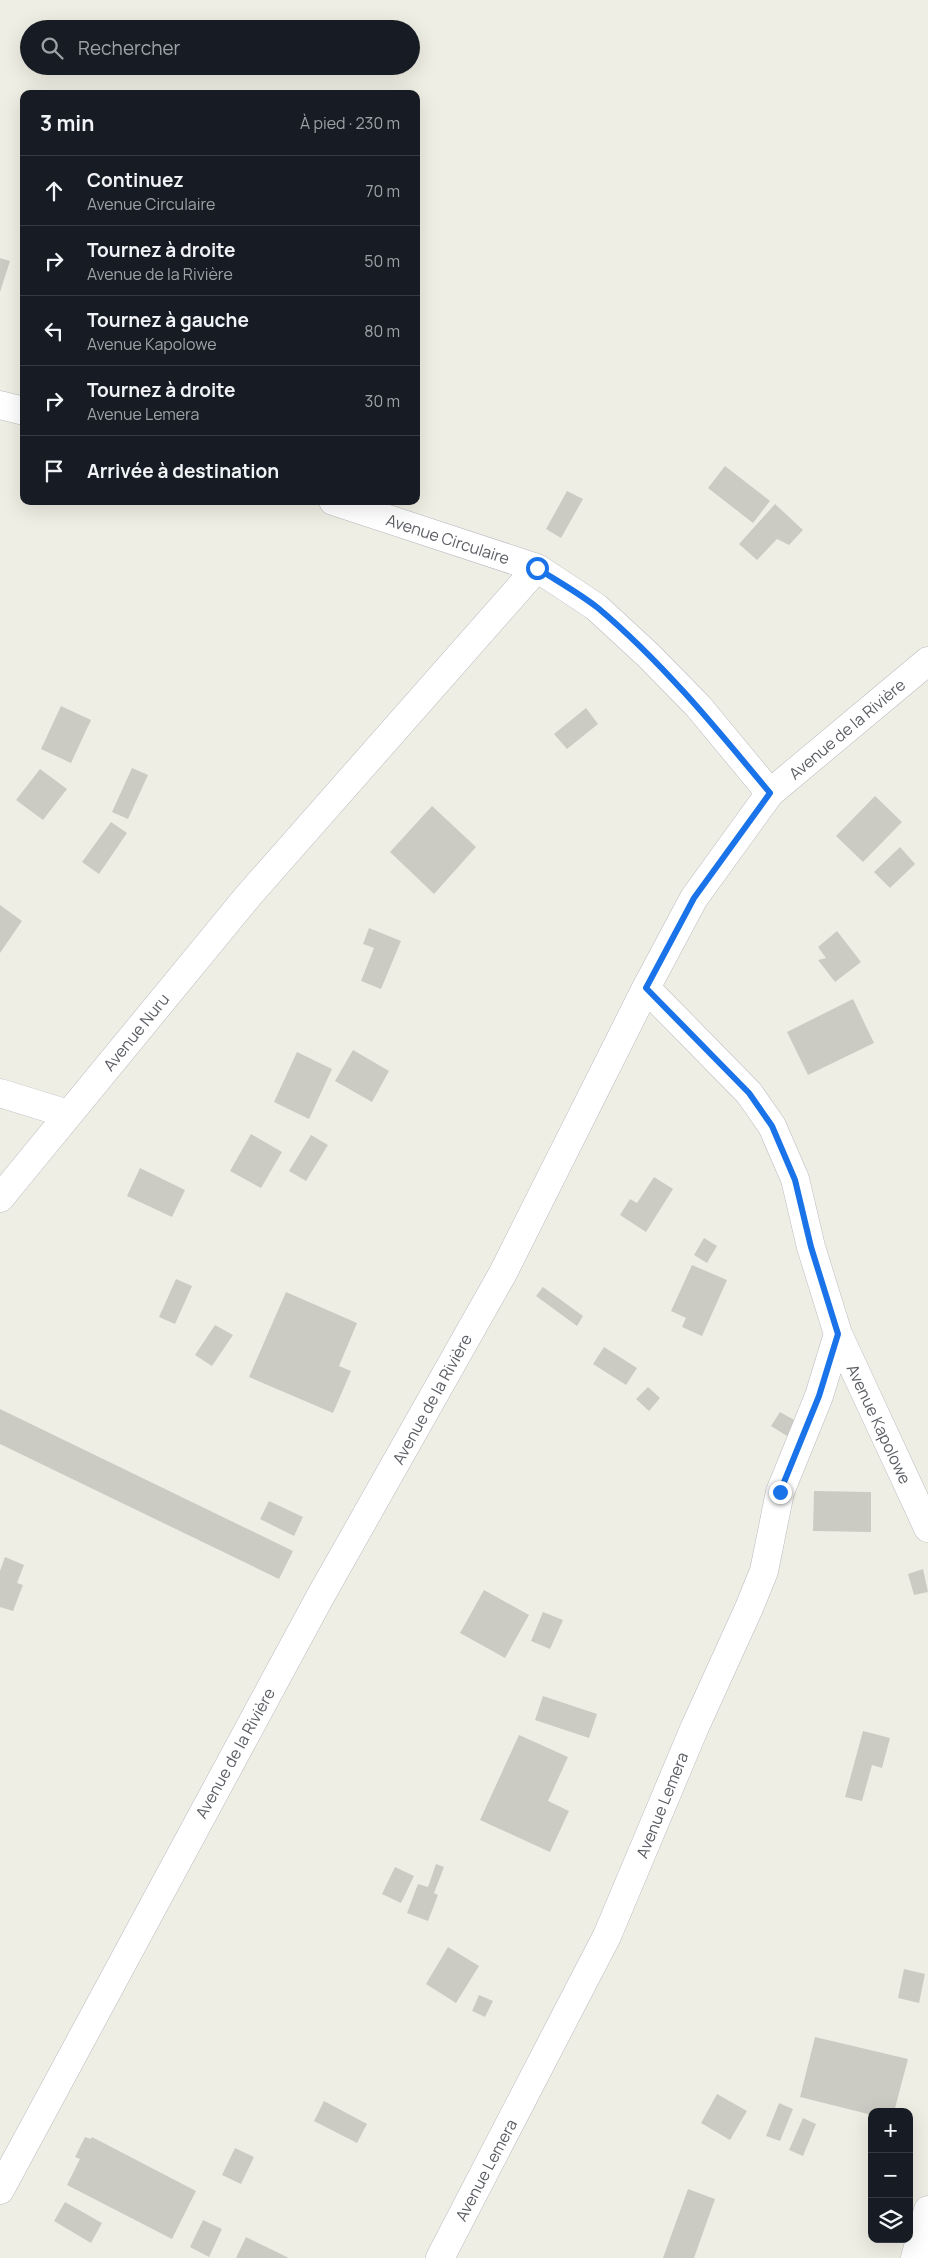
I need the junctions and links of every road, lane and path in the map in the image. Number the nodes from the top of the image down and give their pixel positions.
1 (0, 405) edge
2 (20, 410) edge
3 (345, 505) edge
4 (537, 568) junction
5 (928, 661) edge
6 (770, 793) junction
7 (646, 988) junction
8 (0, 1093) edge
9 (68, 1114) junction
10 (0, 1198) edge
11 (838, 1334) junction
12 (928, 1528) edge
13 (0, 2190) edge
14 (928, 2210) edge
15 (440, 2258) edge
16 (915, 2258) edge

1 - 2 street
3 - 4 street, Avenue Circulaire
4 - 6 street, Avenue Circulaire
4 - 9 street, Avenue Nuru
5 - 6 street, Avenue de la Rivière
6 - 7 street, Avenue de la Rivière
7 - 11 street, Avenue Kapolowe
7 - 13 street, Avenue de la Rivière
8 - 9 street
9 - 10 street, Avenue Nuru
11 - 12 street, Avenue Kapolowe
11 - 15 street, Avenue Lemera
14 - 16 street

